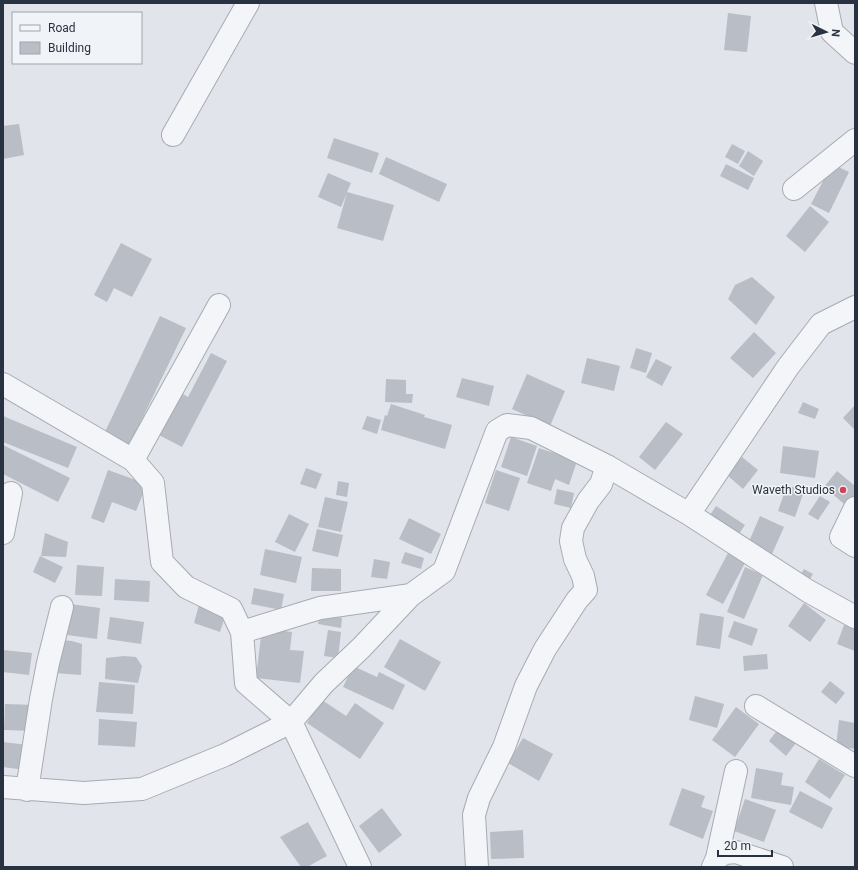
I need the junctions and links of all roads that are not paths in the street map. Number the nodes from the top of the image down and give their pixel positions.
1 (248, 3) edge
2 (826, 3) edge
3 (855, 53) edge
4 (173, 135) dead end
5 (855, 140) edge
6 (794, 189) dead end
7 (219, 305) dead end
8 (854, 308) edge
9 (3, 384) edge
10 (133, 460) junction
11 (607, 466) junction
12 (11, 493) dead end
13 (855, 508) edge
14 (689, 514) junction
15 (3, 533) edge
16 (855, 546) edge
17 (411, 595) junction
18 (62, 606) dead end
19 (855, 617) edge
20 (242, 632) junction
21 (756, 706) dead end
22 (291, 722) junction
23 (855, 766) edge
24 (736, 771) dead end
25 (3, 787) edge
26 (27, 790) junction
27 (715, 862) edge
28 (360, 867) edge
29 (477, 867) edge
30 (782, 867) edge

1 - 4 street
2 - 3 street
5 - 6 street
7 - 10 street
8 - 14 street
9 - 10 street
10 - 20 street
11 - 14 street
11 - 17 street
11 - 29 street
12 - 15 street
13 - 16 street
14 - 19 street
17 - 20 street
17 - 22 street
18 - 26 street
20 - 22 street
21 - 23 street
22 - 26 street
22 - 28 street
24 - 27 street
25 - 26 street
27 - 30 street

